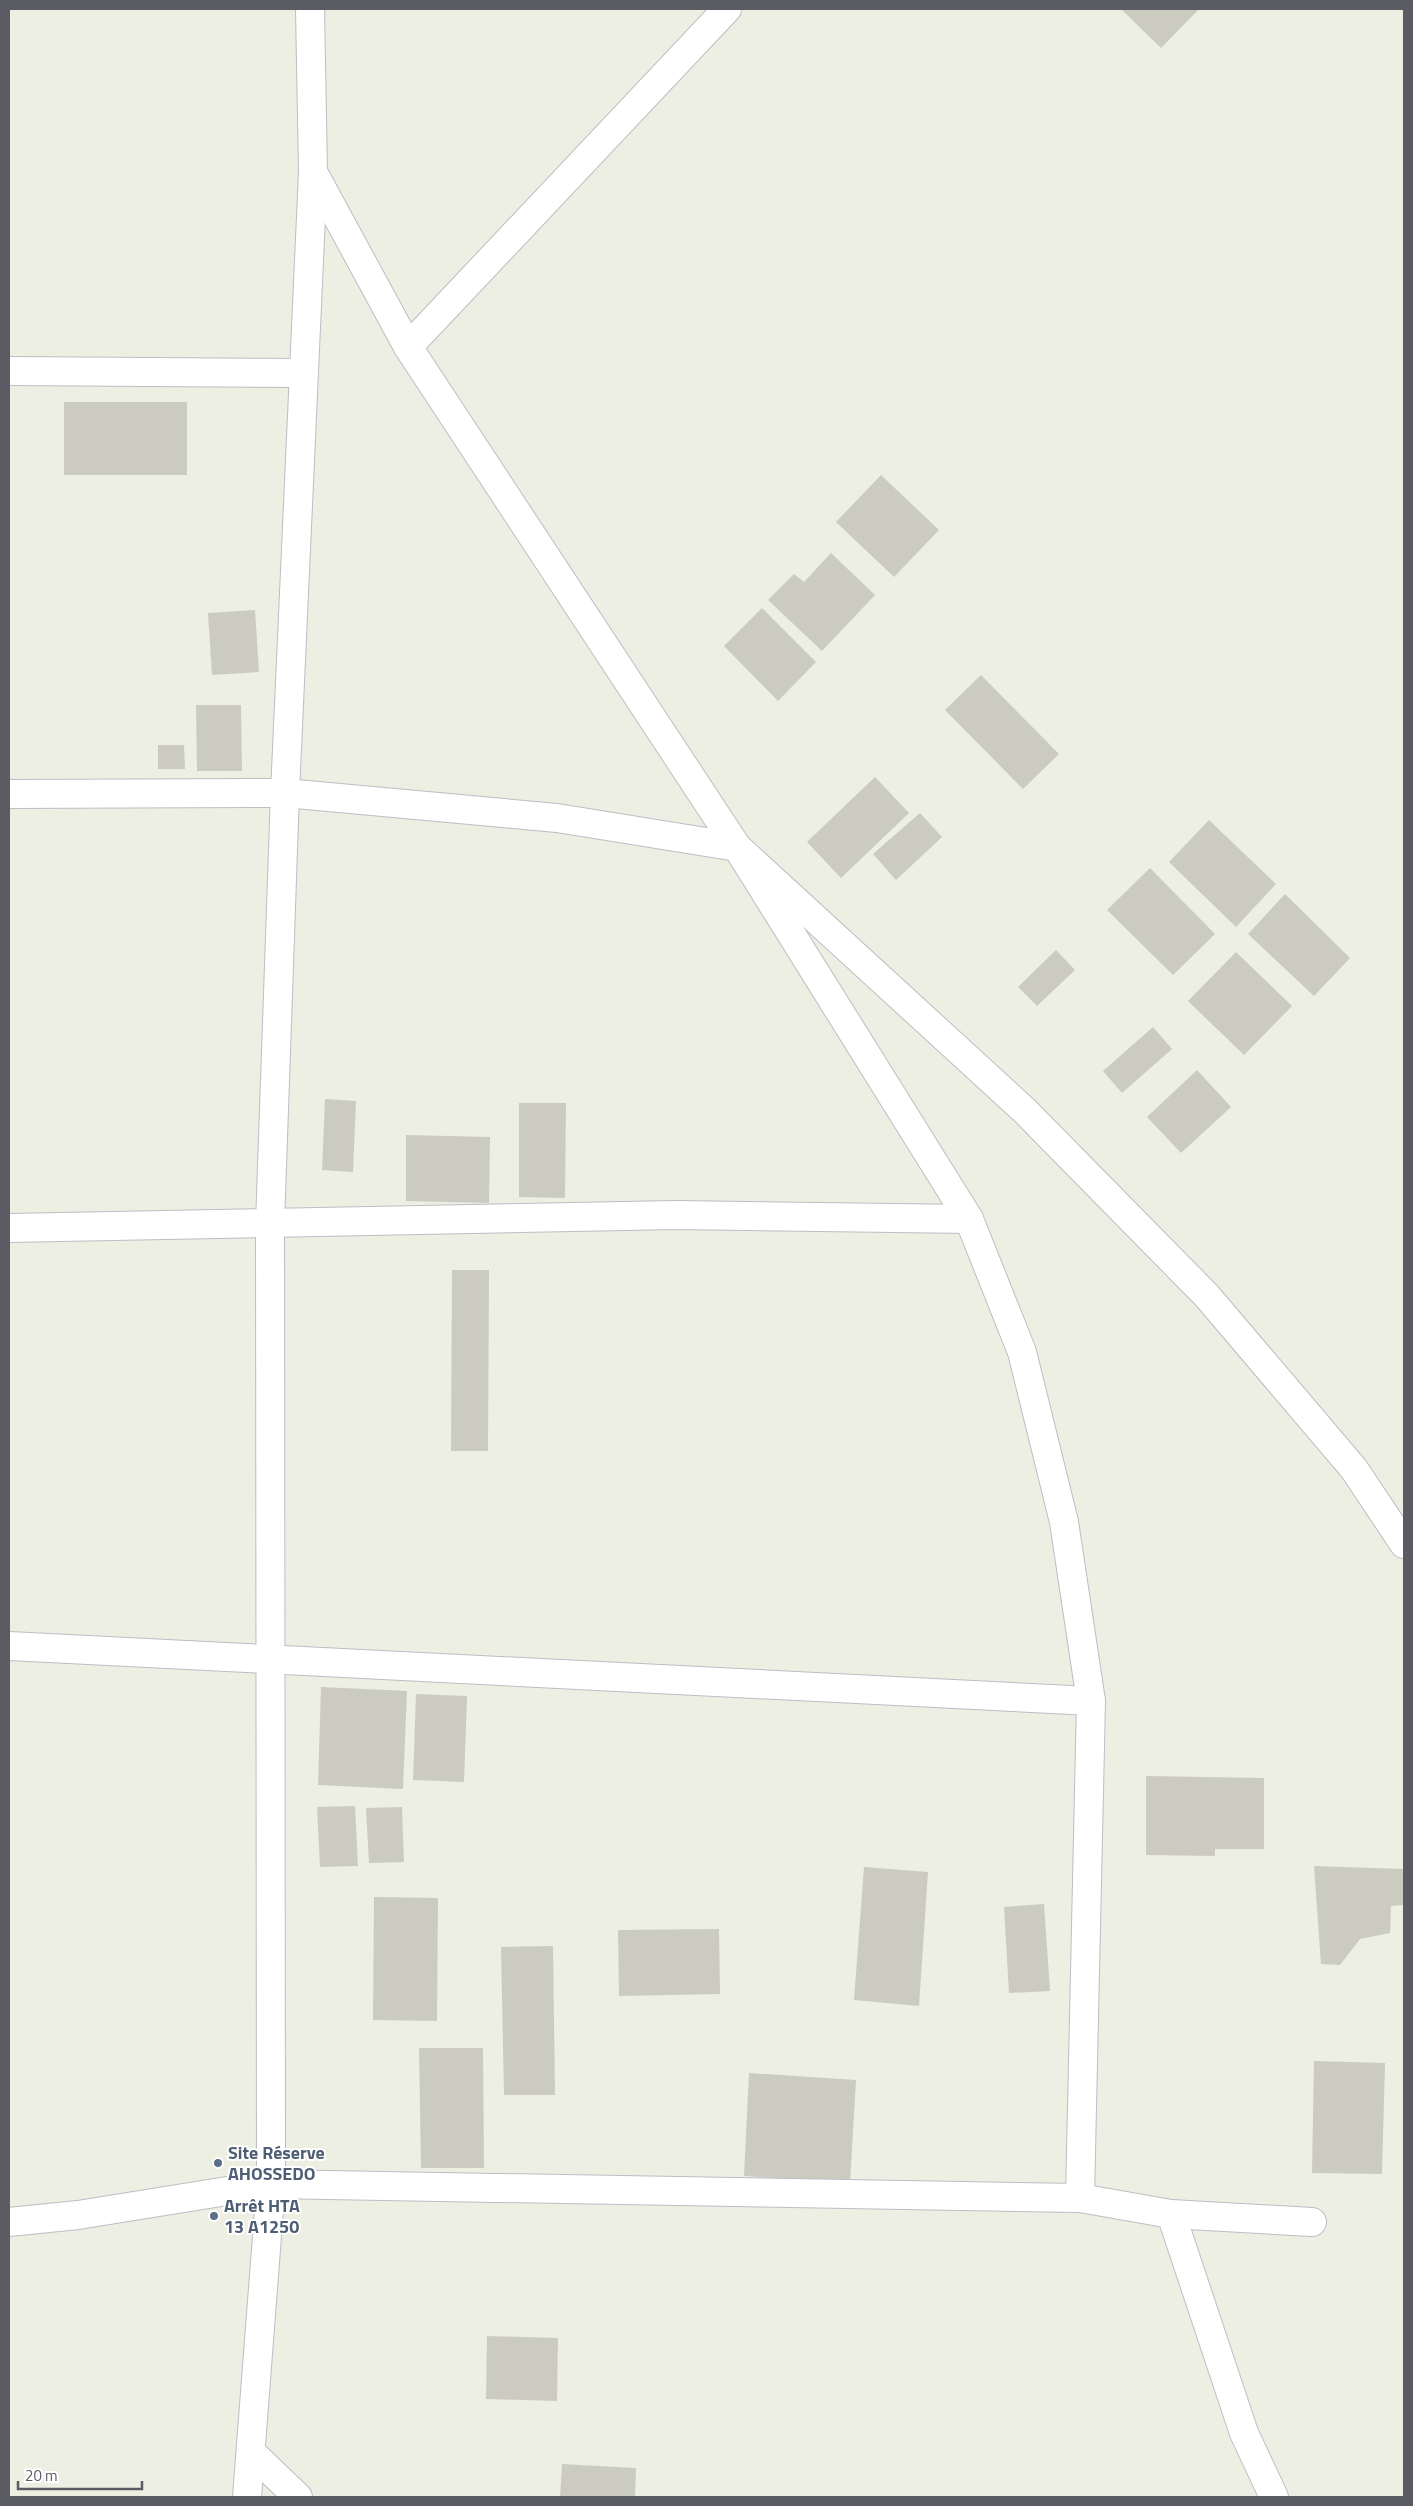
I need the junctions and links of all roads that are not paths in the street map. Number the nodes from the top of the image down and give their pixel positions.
1 (310, 9) edge
2 (727, 9) edge
3 (313, 172) junction
4 (408, 347) junction
5 (9, 371) edge
6 (303, 373) junction
7 (285, 793) junction
8 (9, 794) edge
9 (737, 847) junction
10 (970, 1219) junction
11 (270, 1224) junction
12 (9, 1228) edge
13 (1404, 1544) edge
14 (9, 1646) edge
15 (270, 1659) junction
16 (1091, 1701) junction
17 (271, 2184) junction
18 (1080, 2198) junction
19 (1172, 2214) junction
20 (9, 2222) edge
21 (1312, 2222) dead end
22 (251, 2452) junction
23 (247, 2497) edge
24 (298, 2497) edge
25 (1274, 2497) edge

1 - 3 street
2 - 4 street
3 - 4 street
3 - 6 street
4 - 9 street
5 - 6 street
6 - 7 street
7 - 8 street
7 - 9 street
7 - 11 street
9 - 10 street
9 - 13 street
10 - 11 street
10 - 16 street
11 - 12 street
11 - 15 street
14 - 15 street
15 - 16 street
15 - 17 street
16 - 18 street
17 - 18 street
17 - 20 street
17 - 22 street
18 - 19 street
19 - 21 street
19 - 25 street
22 - 23 street
22 - 24 street

